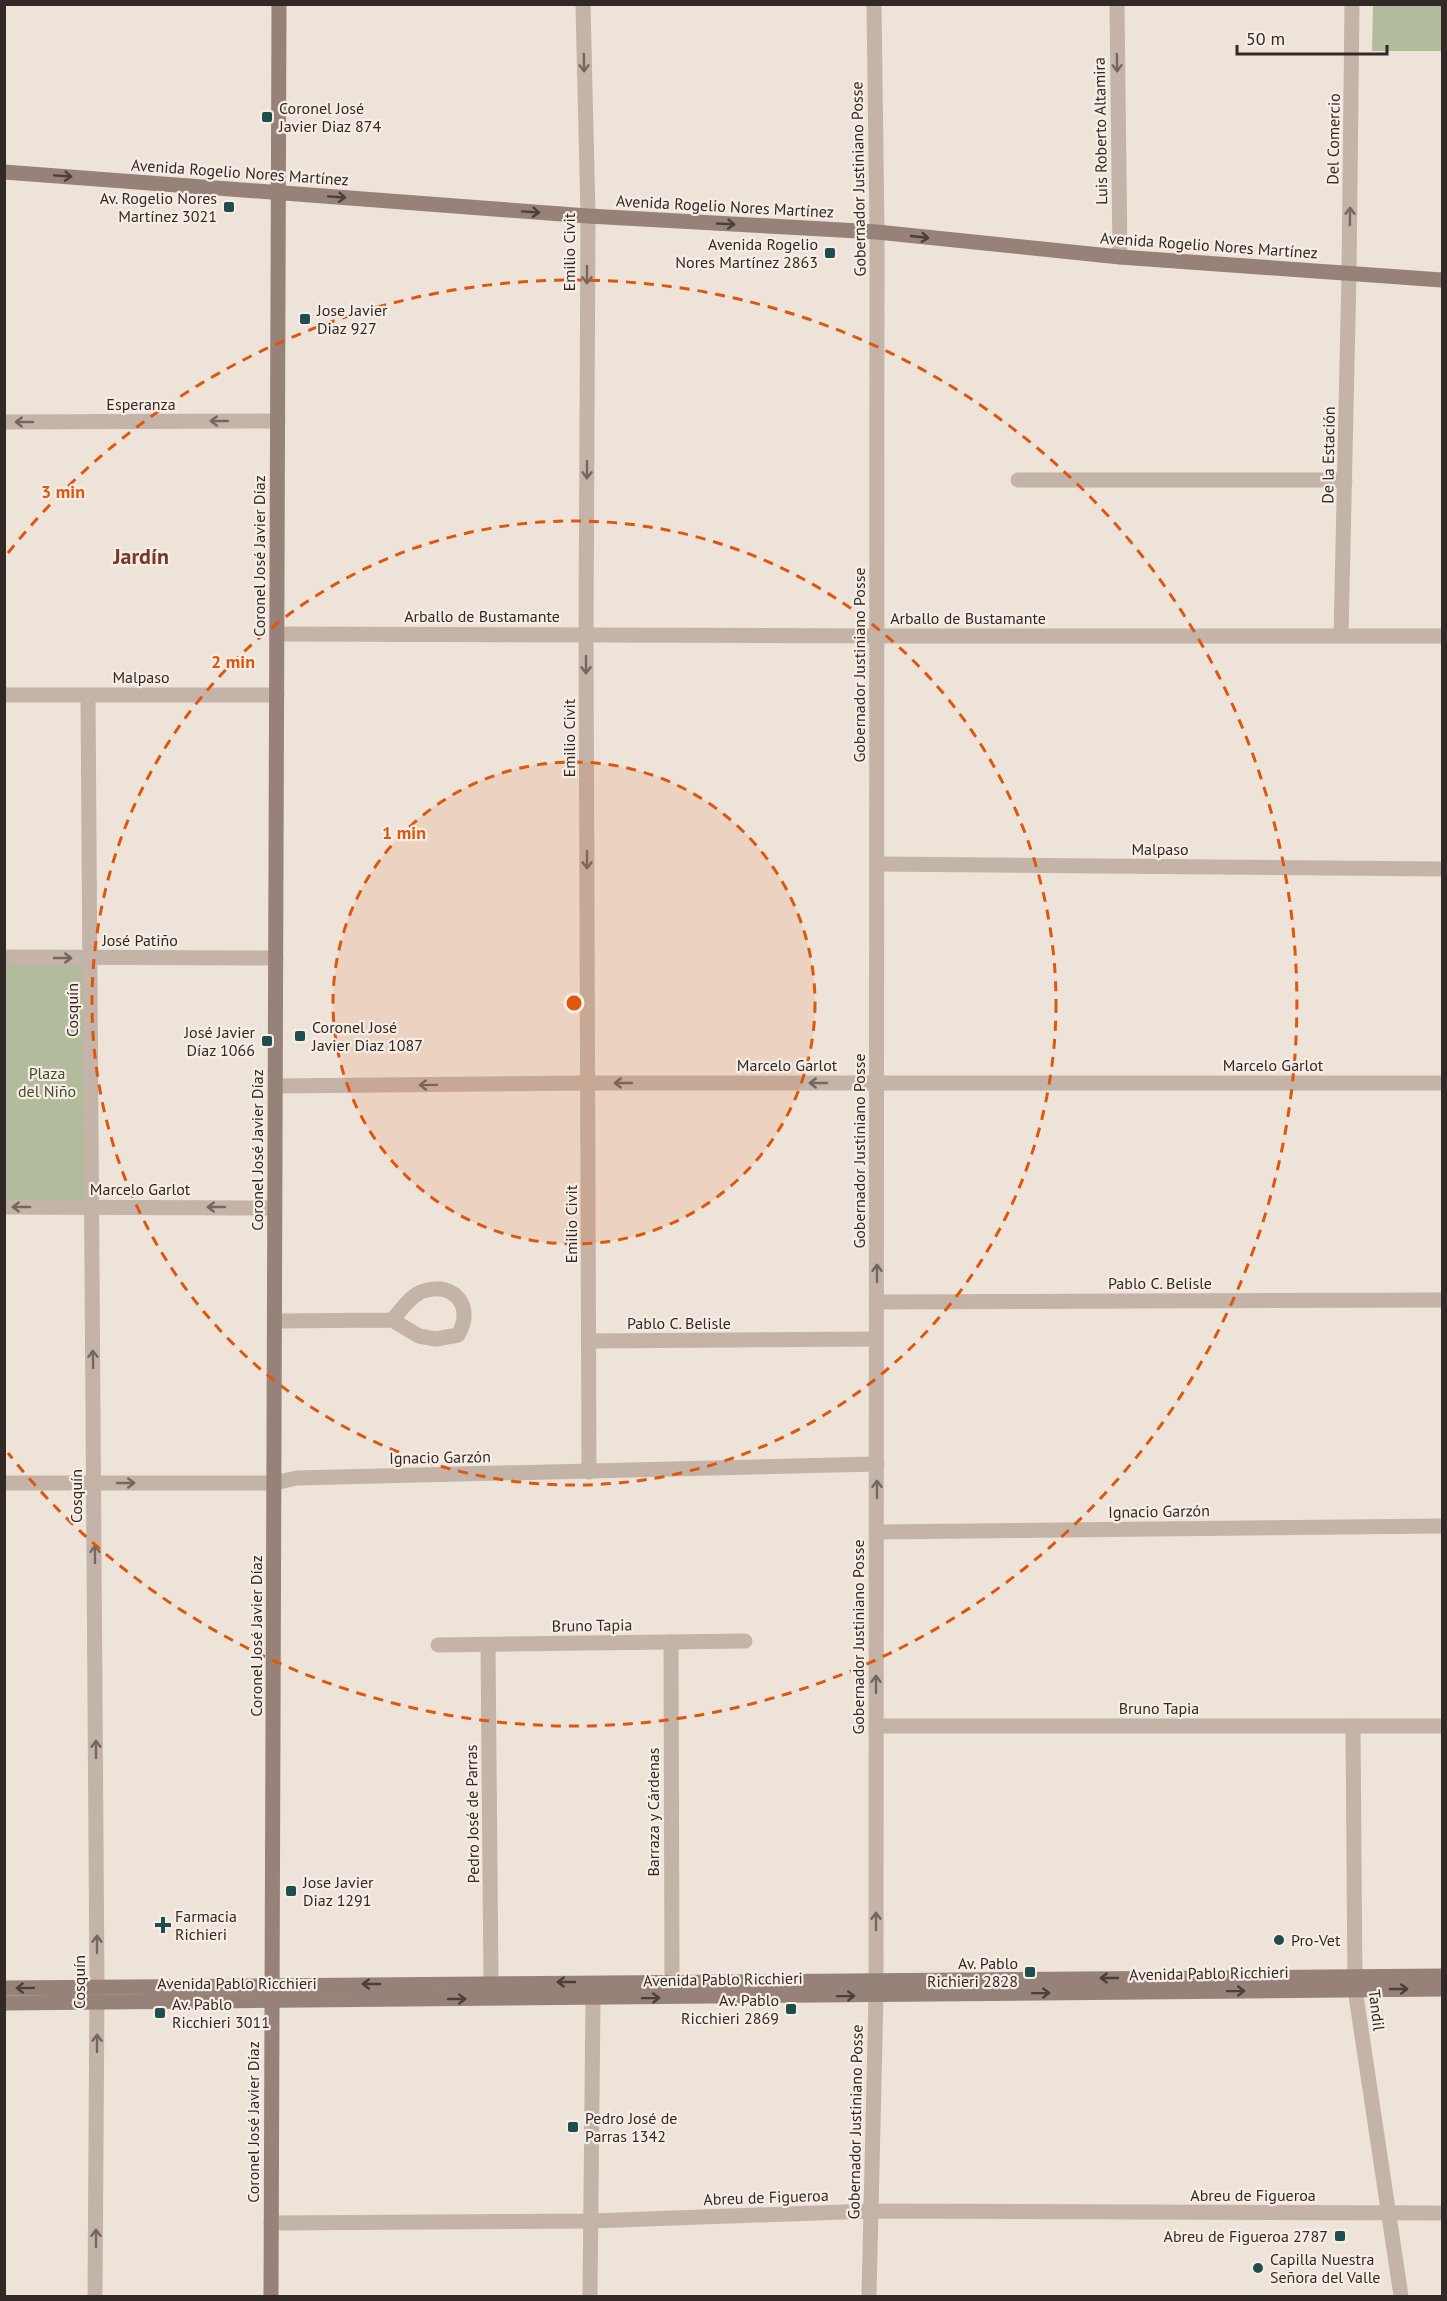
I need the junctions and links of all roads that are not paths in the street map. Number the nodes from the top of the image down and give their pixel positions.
1 (279, 4) edge
2 (583, 4) edge
3 (874, 4) edge
4 (1117, 4) edge
5 (1352, 4) edge
6 (4, 171) edge
7 (279, 193) junction
8 (588, 216) junction
9 (877, 232) junction
10 (1120, 257) junction
11 (1349, 274) junction
12 (1443, 280) edge
13 (278, 421) junction
14 (4, 422) edge
15 (1018, 480) dead end
16 (1345, 480) junction
17 (277, 634) junction
18 (586, 634) junction
19 (877, 636) junction
20 (1341, 636) junction
21 (1443, 636) edge
22 (4, 695) edge
23 (88, 695) junction
24 (277, 695) junction
25 (877, 864) junction
26 (1443, 869) edge
27 (4, 957) edge
28 (89, 958) junction
29 (276, 958) junction
30 (589, 1083) junction
31 (877, 1083) junction
32 (1443, 1083) edge
33 (276, 1086) junction
34 (4, 1207) edge
35 (91, 1207) junction
36 (275, 1208) junction
37 (1443, 1300) edge
38 (877, 1302) junction
39 (392, 1320) junction
40 (274, 1321) junction
41 (876, 1339) junction
42 (590, 1341) junction
43 (877, 1464) junction
44 (589, 1472) junction
45 (4, 1483) edge
46 (274, 1483) junction
47 (94, 1484) junction
48 (1443, 1526) edge
49 (876, 1532) junction
50 (745, 1641) dead end
51 (671, 1642) junction
52 (438, 1645) dead end
53 (488, 1645) junction
54 (876, 1726) junction
55 (1353, 1726) junction
56 (1443, 1726) edge
57 (1443, 1976) edge
58 (672, 1982) junction
59 (491, 1983) junction
60 (1356, 1983) junction
61 (272, 1984) junction
62 (876, 1987) junction
63 (4, 1988) edge
64 (1443, 1989) edge
65 (97, 1995) junction
66 (593, 1999) junction
67 (272, 2001) junction
68 (4, 2003) edge
69 (871, 2211) junction
70 (1443, 2213) edge
71 (1389, 2214) junction
72 (591, 2221) junction
73 (271, 2223) junction
74 (95, 2296) edge
75 (271, 2296) edge
76 (590, 2296) edge
77 (869, 2296) edge
78 (1401, 2296) edge

1 - 7 main road, Coronel José Javier Díaz
2 -> 8 street, Emilio Civit
3 - 9 street, Gobernador Justiniano Posse
4 -> 10 street, Luis Roberto Altamira
11 -> 5 street, Del Comercio
6 -> 7 main road, Avenida Rogelio Nores Martínez
7 -> 8 main road, Avenida Rogelio Nores Martínez
7 - 13 main road, Coronel José Javier Díaz
8 -> 9 main road, Avenida Rogelio Nores Martínez
8 -> 18 street, Emilio Civit
9 -> 10 main road, Avenida Rogelio Nores Martínez
9 - 19 street, Gobernador Justiniano Posse
10 - 11 main road, Avenida Rogelio Nores Martínez
11 - 12 main road, Avenida Rogelio Nores Martínez
11 - 16 street, De la Estación
13 -> 14 street, Esperanza
13 - 17 main road, Coronel José Javier Díaz
15 - 16 street
16 - 20 street, De la Estación
17 - 18 street, Arballo de Bustamante
17 - 24 main road, Coronel José Javier Díaz
18 - 19 street, Arballo de Bustamante
18 -> 30 street, Emilio Civit
19 - 20 street, Arballo de Bustamante
19 - 25 street, Gobernador Justiniano Posse
20 - 21 street, Arballo de Bustamante
22 - 23 street, Malpaso
23 - 24 street, Malpaso
23 - 28 street, Cosquín
24 - 29 main road, Coronel José Javier Díaz
25 - 26 street, Malpaso
25 - 31 street, Gobernador Justiniano Posse
27 -> 28 street, José Patiño
28 - 29 street, José Patiño
28 - 35 street, Cosquín
29 - 33 main road, Coronel José Javier Díaz
31 -> 30 street, Marcelo Garlot
30 -> 33 street, Marcelo Garlot
30 - 42 street, Emilio Civit
31 - 32 street, Marcelo Garlot
38 -> 31 street, Gobernador Justiniano Posse
33 - 36 main road, Coronel José Javier Díaz
35 -> 34 street, Marcelo Garlot
36 -> 35 street, Marcelo Garlot
47 -> 35 street, Cosquín
36 - 40 main road, Coronel José Javier Díaz
37 - 38 street, Pablo C. Belisle
38 - 41 street, Gobernador Justiniano Posse
39 - 39 street
39 - 40 street
40 - 46 main road, Coronel José Javier Díaz
41 - 42 street, Pablo C. Belisle
41 - 43 street, Gobernador Justiniano Posse
42 - 44 street, Emilio Civit
43 - 44 street, Ignacio Garzón
49 -> 43 street, Gobernador Justiniano Posse
44 - 46 street, Ignacio Garzón
45 - 47 street, Ignacio Garzón
47 -> 46 street, Ignacio Garzón
46 - 61 main road, Coronel José Javier Díaz
65 -> 47 street, Cosquín
48 - 49 street, Ignacio Garzón
54 -> 49 street, Gobernador Justiniano Posse
50 - 51 street, Bruno Tapia
51 - 53 street, Bruno Tapia
51 - 58 street, Barraza y Cárdenas
52 - 53 street, Bruno Tapia
53 - 59 street, Pedro José de Parras
54 - 55 street, Bruno Tapia
62 -> 54 street, Gobernador Justiniano Posse
55 - 56 street, Bruno Tapia
55 - 60 street, Tandil
57 - 60 main road, Avenida Pablo Ricchieri
58 -> 59 main road, Avenida Pablo Ricchieri
58 - 62 main road, Avenida Pablo Ricchieri
59 -> 61 main road, Avenida Pablo Ricchieri
60 - 62 main road, Avenida Pablo Ricchieri
60 -> 64 main road, Avenida Pablo Ricchieri
60 - 71 street, Tandil
61 - 65 main road, Avenida Pablo Ricchieri
61 - 67 main road, Coronel José Javier Díaz
66 -> 62 main road, Avenida Pablo Ricchieri
62 - 69 street, Gobernador Justiniano Posse
65 -> 63 main road, Avenida Pablo Ricchieri
65 - 67 main road, Avenida Pablo Ricchieri
65 - 68 main road, Avenida Pablo Ricchieri
74 -> 65 street, Cosquín
67 -> 66 main road, Avenida Pablo Ricchieri
66 - 72 street
67 - 73 main road, Coronel José Javier Díaz
69 - 71 street, Abreu de Figueroa
69 - 72 street, Abreu de Figueroa
69 - 77 street, Gobernador Justiniano Posse
70 - 71 street, Abreu de Figueroa
71 - 78 street, Tandil
72 - 73 street, Abreu de Figueroa
72 - 76 street
73 - 75 main road, Coronel José Javier Díaz

